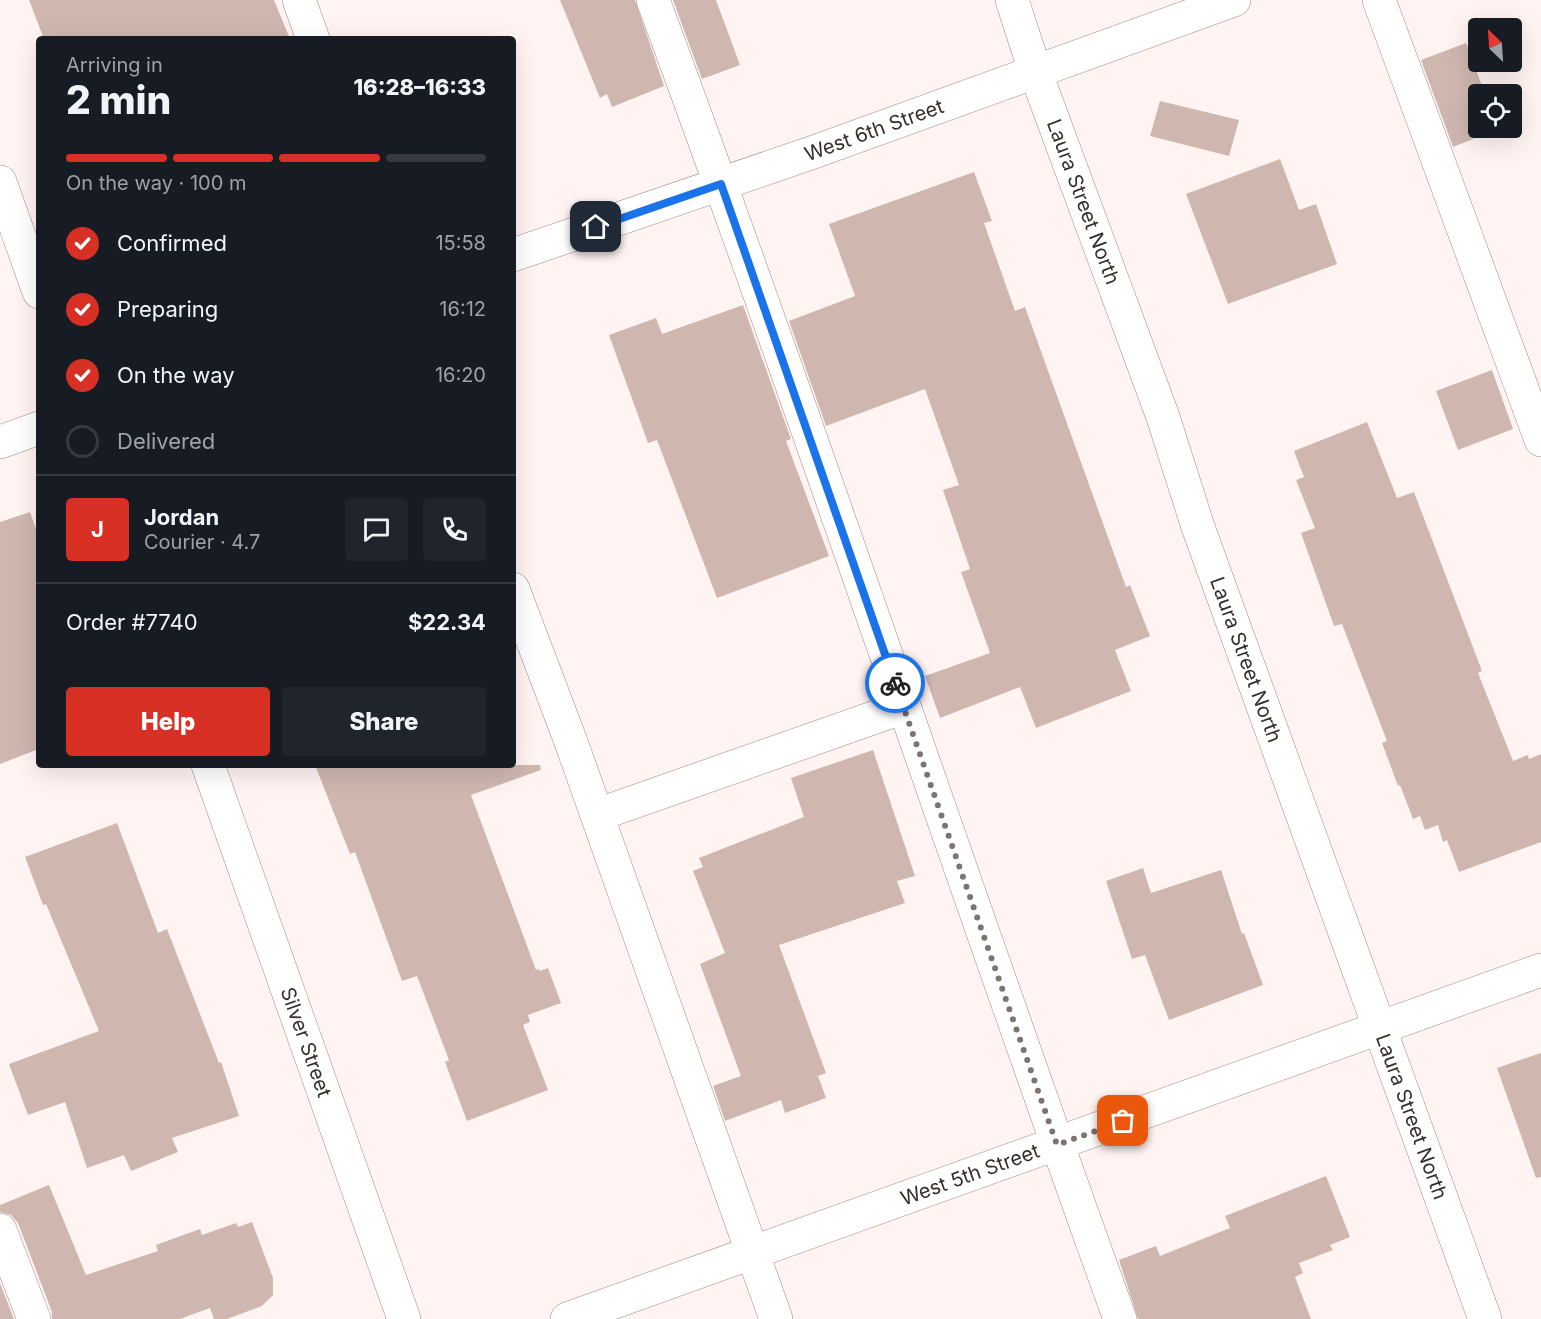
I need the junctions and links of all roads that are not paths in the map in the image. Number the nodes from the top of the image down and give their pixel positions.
1 (299, 0) edge
2 (653, 0) edge
3 (1012, 0) edge
4 (1234, 0) edge
5 (1379, 0) edge
6 (312, 36) edge
7 (1035, 71) junction
8 (0, 183) edge
9 (721, 184) junction
10 (516, 254) edge
11 (36, 284) edge
12 (36, 429) edge
13 (1541, 440) edge
14 (0, 442) edge
15 (516, 597) edge
16 (904, 707) junction
17 (209, 768) edge
18 (597, 815) junction
19 (1541, 970) edge
20 (1380, 1028) junction
21 (1057, 1145) junction
22 (0, 1230) edge
23 (751, 1253) junction
24 (34, 1319) edge
25 (405, 1319) edge
26 (567, 1319) edge
27 (776, 1319) edge
28 (1120, 1319) edge
29 (1485, 1319) edge

1 - 6 street
2 - 9 street
3 - 7 street, Laura Street North
4 - 7 street, West 6th Street
5 - 13 street
7 - 9 street, West 6th Street
7 - 20 street, Laura Street North
8 - 11 street
9 - 10 street, West 6th Street
9 - 16 street
12 - 14 street
15 - 18 street
16 - 18 street
16 - 21 street
17 - 25 street, Silver Street
18 - 23 street
19 - 20 street, West 5th Street
20 - 21 street, West 5th Street
20 - 29 street, Laura Street North
21 - 23 street, West 5th Street
21 - 28 street
22 - 24 street
23 - 26 street, West 5th Street
23 - 27 street

